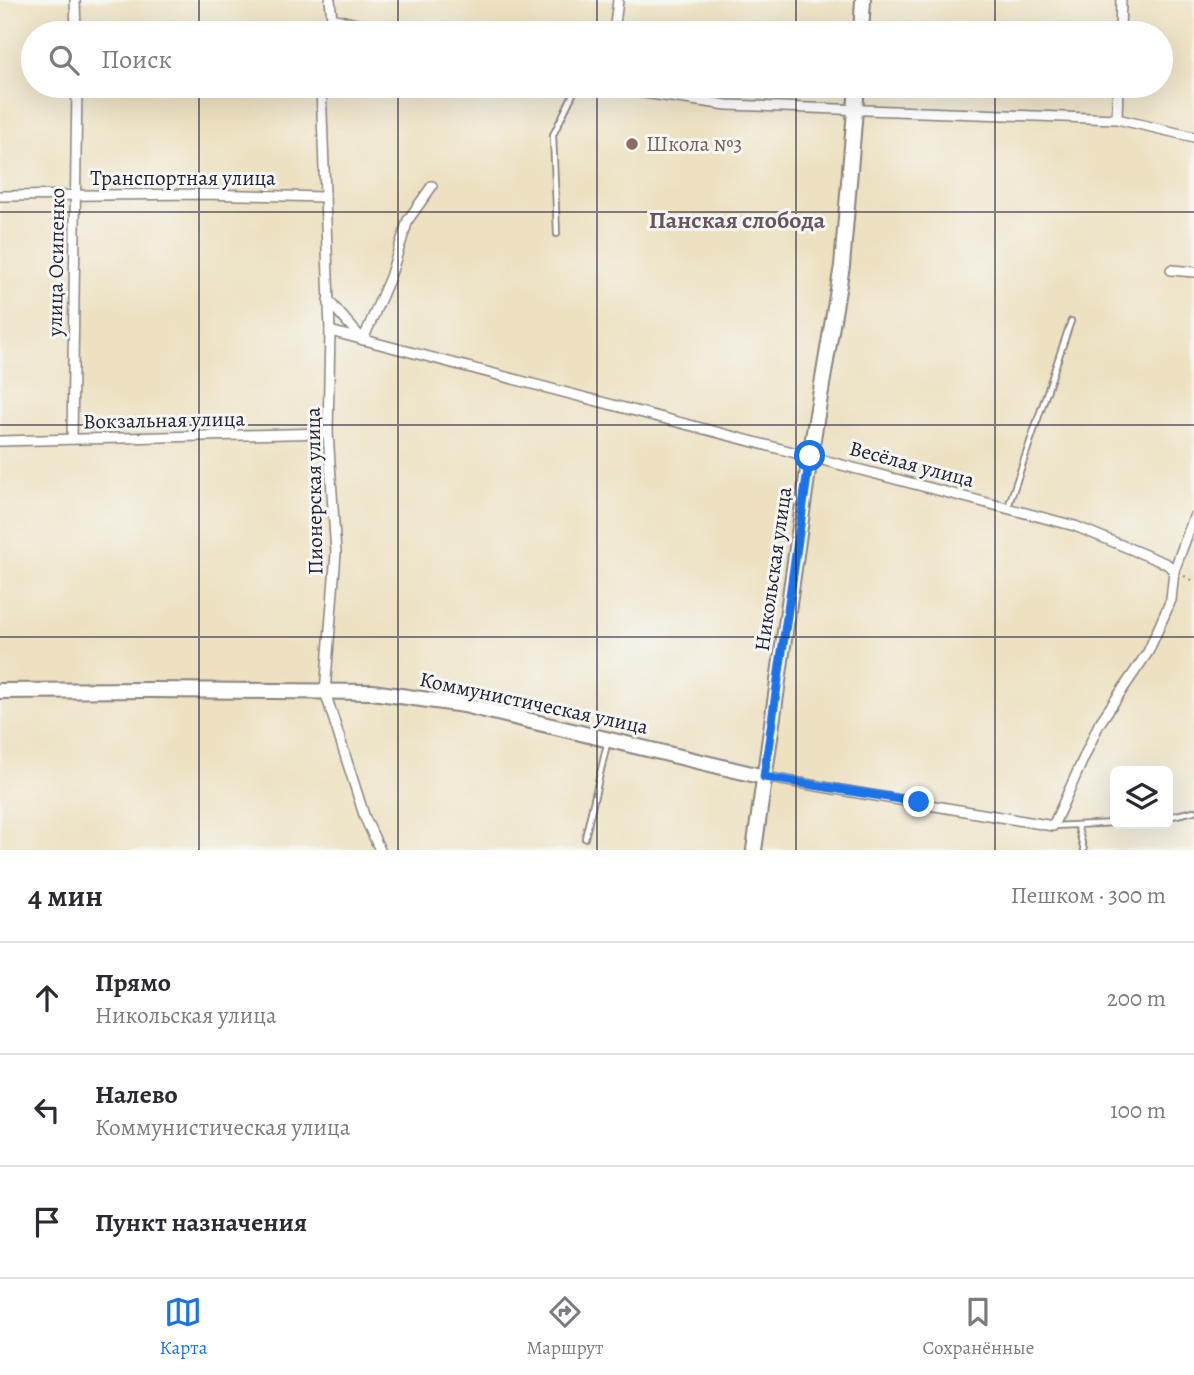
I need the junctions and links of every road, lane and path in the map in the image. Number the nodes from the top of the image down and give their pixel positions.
1 (75, 0) edge
2 (330, 0) edge
3 (618, 0) edge
4 (863, 0) edge
5 (1121, 0) edge
6 (332, 18) junction
7 (76, 21) edge
8 (331, 21) edge
9 (344, 21) edge
10 (615, 21) edge
11 (861, 21) edge
12 (1120, 21) edge
13 (77, 98) edge
14 (321, 98) edge
15 (571, 98) edge
16 (680, 98) edge
17 (856, 98) edge
18 (1118, 98) edge
19 (855, 111) junction
20 (1117, 118) junction
21 (1194, 137) edge
22 (432, 186) dead end
23 (74, 195) junction
24 (0, 196) edge
25 (324, 197) junction
26 (557, 234) dead end
27 (1171, 270) dead end
28 (1194, 272) edge
29 (328, 300) junction
30 (1072, 321) dead end
31 (330, 331) junction
32 (363, 340) junction
33 (328, 433) junction
34 (72, 439) junction
35 (0, 441) edge
36 (810, 456) junction
37 (1008, 507) junction
38 (1194, 517) edge
39 (1174, 571) junction
40 (0, 691) edge
41 (325, 692) junction
42 (608, 739) junction
43 (764, 777) junction
44 (1194, 811) edge
45 (1173, 816) edge
46 (1110, 823) edge
47 (1077, 825) junction
48 (1053, 826) junction
49 (585, 838) dead end
50 (380, 850) edge
51 (754, 850) edge
52 (1084, 850) edge

1 - 7 street
2 - 6 street
3 - 10 street
4 - 11 main road
5 - 12 street
6 - 8 street
6 - 9 street
13 - 23 street, улица Осипенко
14 - 25 street, Пионерская улица
15 - 26 lane
16 - 19 street
17 - 19 main road, Никольская улица
18 - 20 street
19 - 20 street
19 - 36 main road, Никольская улица
20 - 21 street
22 - 32 street
23 - 24 street, Транспортная улица
23 - 25 street, Транспортная улица
23 - 34 street, улица Осипенко
25 - 29 street, Пионерская улица
27 - 28 street
29 - 31 street, Пионерская улица
29 - 32 street
30 - 37 lane
31 - 32 street
31 - 33 street, Пионерская улица
32 - 36 street, Весёлая улица
33 - 34 street, Вокзальная улица
33 - 41 street, Пионерская улица
34 - 35 street, Вокзальная улица
36 - 37 street, Весёлая улица
36 - 43 main road, Никольская улица
37 - 39 street, Весёлая улица
38 - 39 street
39 - 48 street
40 - 41 main road, Коммунистическая улица
41 - 42 main road, Коммунистическая улица
41 - 50 street, Пионерская улица
42 - 43 main road, Коммунистическая улица
42 - 49 lane
43 - 48 street, Коммунистическая улица
43 - 51 main road, Никольская улица
44 - 45 lane
46 - 47 lane
47 - 48 lane
47 - 52 lane

